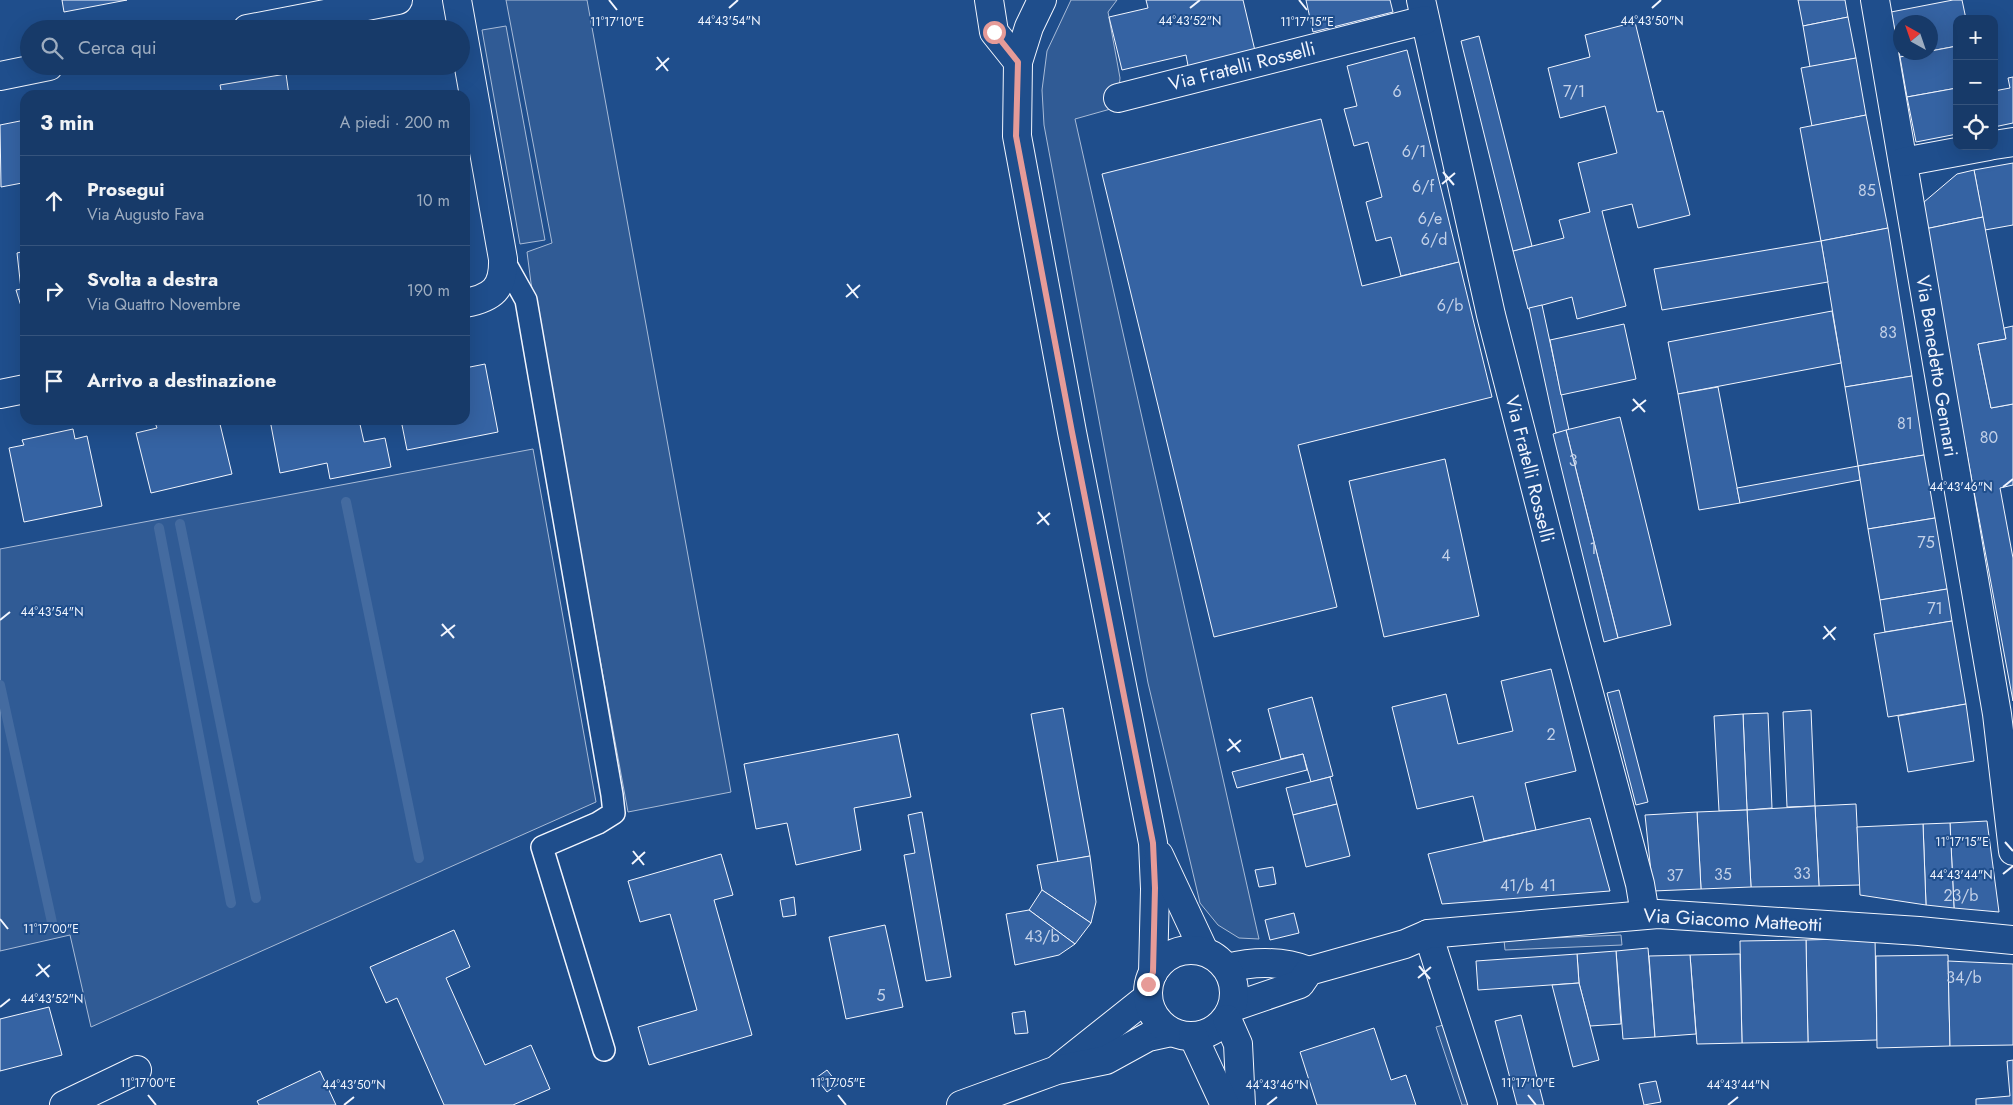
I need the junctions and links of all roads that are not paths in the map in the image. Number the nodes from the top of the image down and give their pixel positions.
1 (398, 0) edge
2 (457, 0) edge
3 (989, 0) edge
4 (1042, 0) edge
5 (1875, 0) edge
6 (1423, 10) edge
7 (294, 20) edge
8 (461, 20) edge
9 (1018, 62) junction
10 (20, 72) edge
11 (470, 73) edge
12 (0, 76) edge
13 (1118, 98) dead end
14 (2013, 142) edge
15 (1998, 144) edge
16 (1968, 150) edge
17 (1904, 162) junction
18 (503, 259) junction
19 (470, 302) edge
20 (20, 390) edge
21 (0, 394) edge
22 (1153, 843) junction
23 (2013, 851) edge
24 (1645, 914) junction
25 (1428, 934) junction
26 (2013, 940) edge
27 (1204, 951) junction
28 (1227, 968) junction
29 (1310, 972) junction
30 (1150, 985) junction
31 (1230, 1013) junction
32 (1182, 1034) junction
33 (604, 1050) dead end
34 (137, 1070) dead end
35 (1057, 1070) junction
36 (64, 1105) edge
37 (961, 1105) edge
38 (1225, 1105) edge
39 (1241, 1105) edge
40 (1483, 1105) edge

1 - 7 street
2 - 8 street
3 - 9 street
4 - 9 street
5 - 17 street, Via Benedetto Gennari
6 - 13 street, Via Fratelli Rosselli
6 - 24 street, Via Fratelli Rosselli
9 - 22 street
10 - 12 street
11 - 18 street
14 - 15 street
16 - 17 street
17 - 23 street, Via Benedetto Gennari
18 - 19 street
18 - 33 street
20 - 21 street
22 - 27 street
22 - 30 street
24 - 25 street, Via Giacomo Matteotti
24 - 26 street, Via Giacomo Matteotti
25 - 29 street, Via Giacomo Matteotti
25 - 40 street
27 - 28 street
27 - 30 street
28 - 29 street
28 - 31 street
29 - 31 street, Via Giacomo Matteotti
30 - 32 street
30 - 35 street
31 - 32 street
31 - 39 street
32 - 35 street
32 - 38 street
34 - 36 street
35 - 37 street

